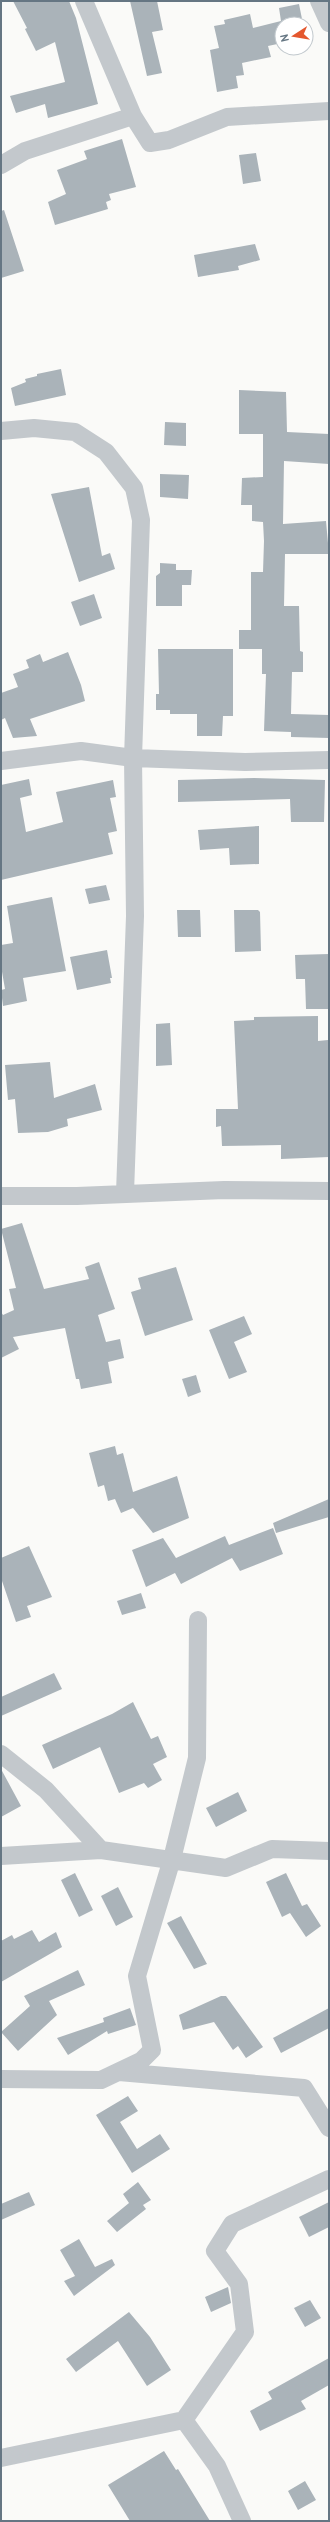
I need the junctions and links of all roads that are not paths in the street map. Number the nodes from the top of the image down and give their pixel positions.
1 (84, 1) edge
2 (319, 1) edge
3 (329, 23) edge
4 (329, 111) edge
5 (133, 116) junction
6 (1, 165) edge
7 (1, 431) edge
8 (133, 758) junction
9 (329, 760) edge
10 (1, 761) edge
11 (329, 1191) edge
12 (125, 1194) junction
13 (1, 1196) edge
14 (198, 1620) dead end
15 (1, 1754) edge
16 (101, 1850) junction
17 (329, 1851) edge
18 (1, 1856) edge
19 (172, 1859) junction
20 (118, 2072) junction
21 (1, 2079) edge
22 (329, 2128) edge
23 (329, 2179) edge
24 (184, 2420) junction
25 (1, 2458) edge
26 (242, 2521) edge

1 - 5 street
2 - 3 street
4 - 5 street
5 - 6 street
7 - 8 street
8 - 9 street
8 - 10 street
8 - 12 street
11 - 12 street
12 - 13 street
14 - 19 street
15 - 16 street
16 - 18 street
16 - 19 street
17 - 19 street
19 - 20 street
20 - 21 street
20 - 22 street
23 - 24 street
24 - 25 street
24 - 26 street

